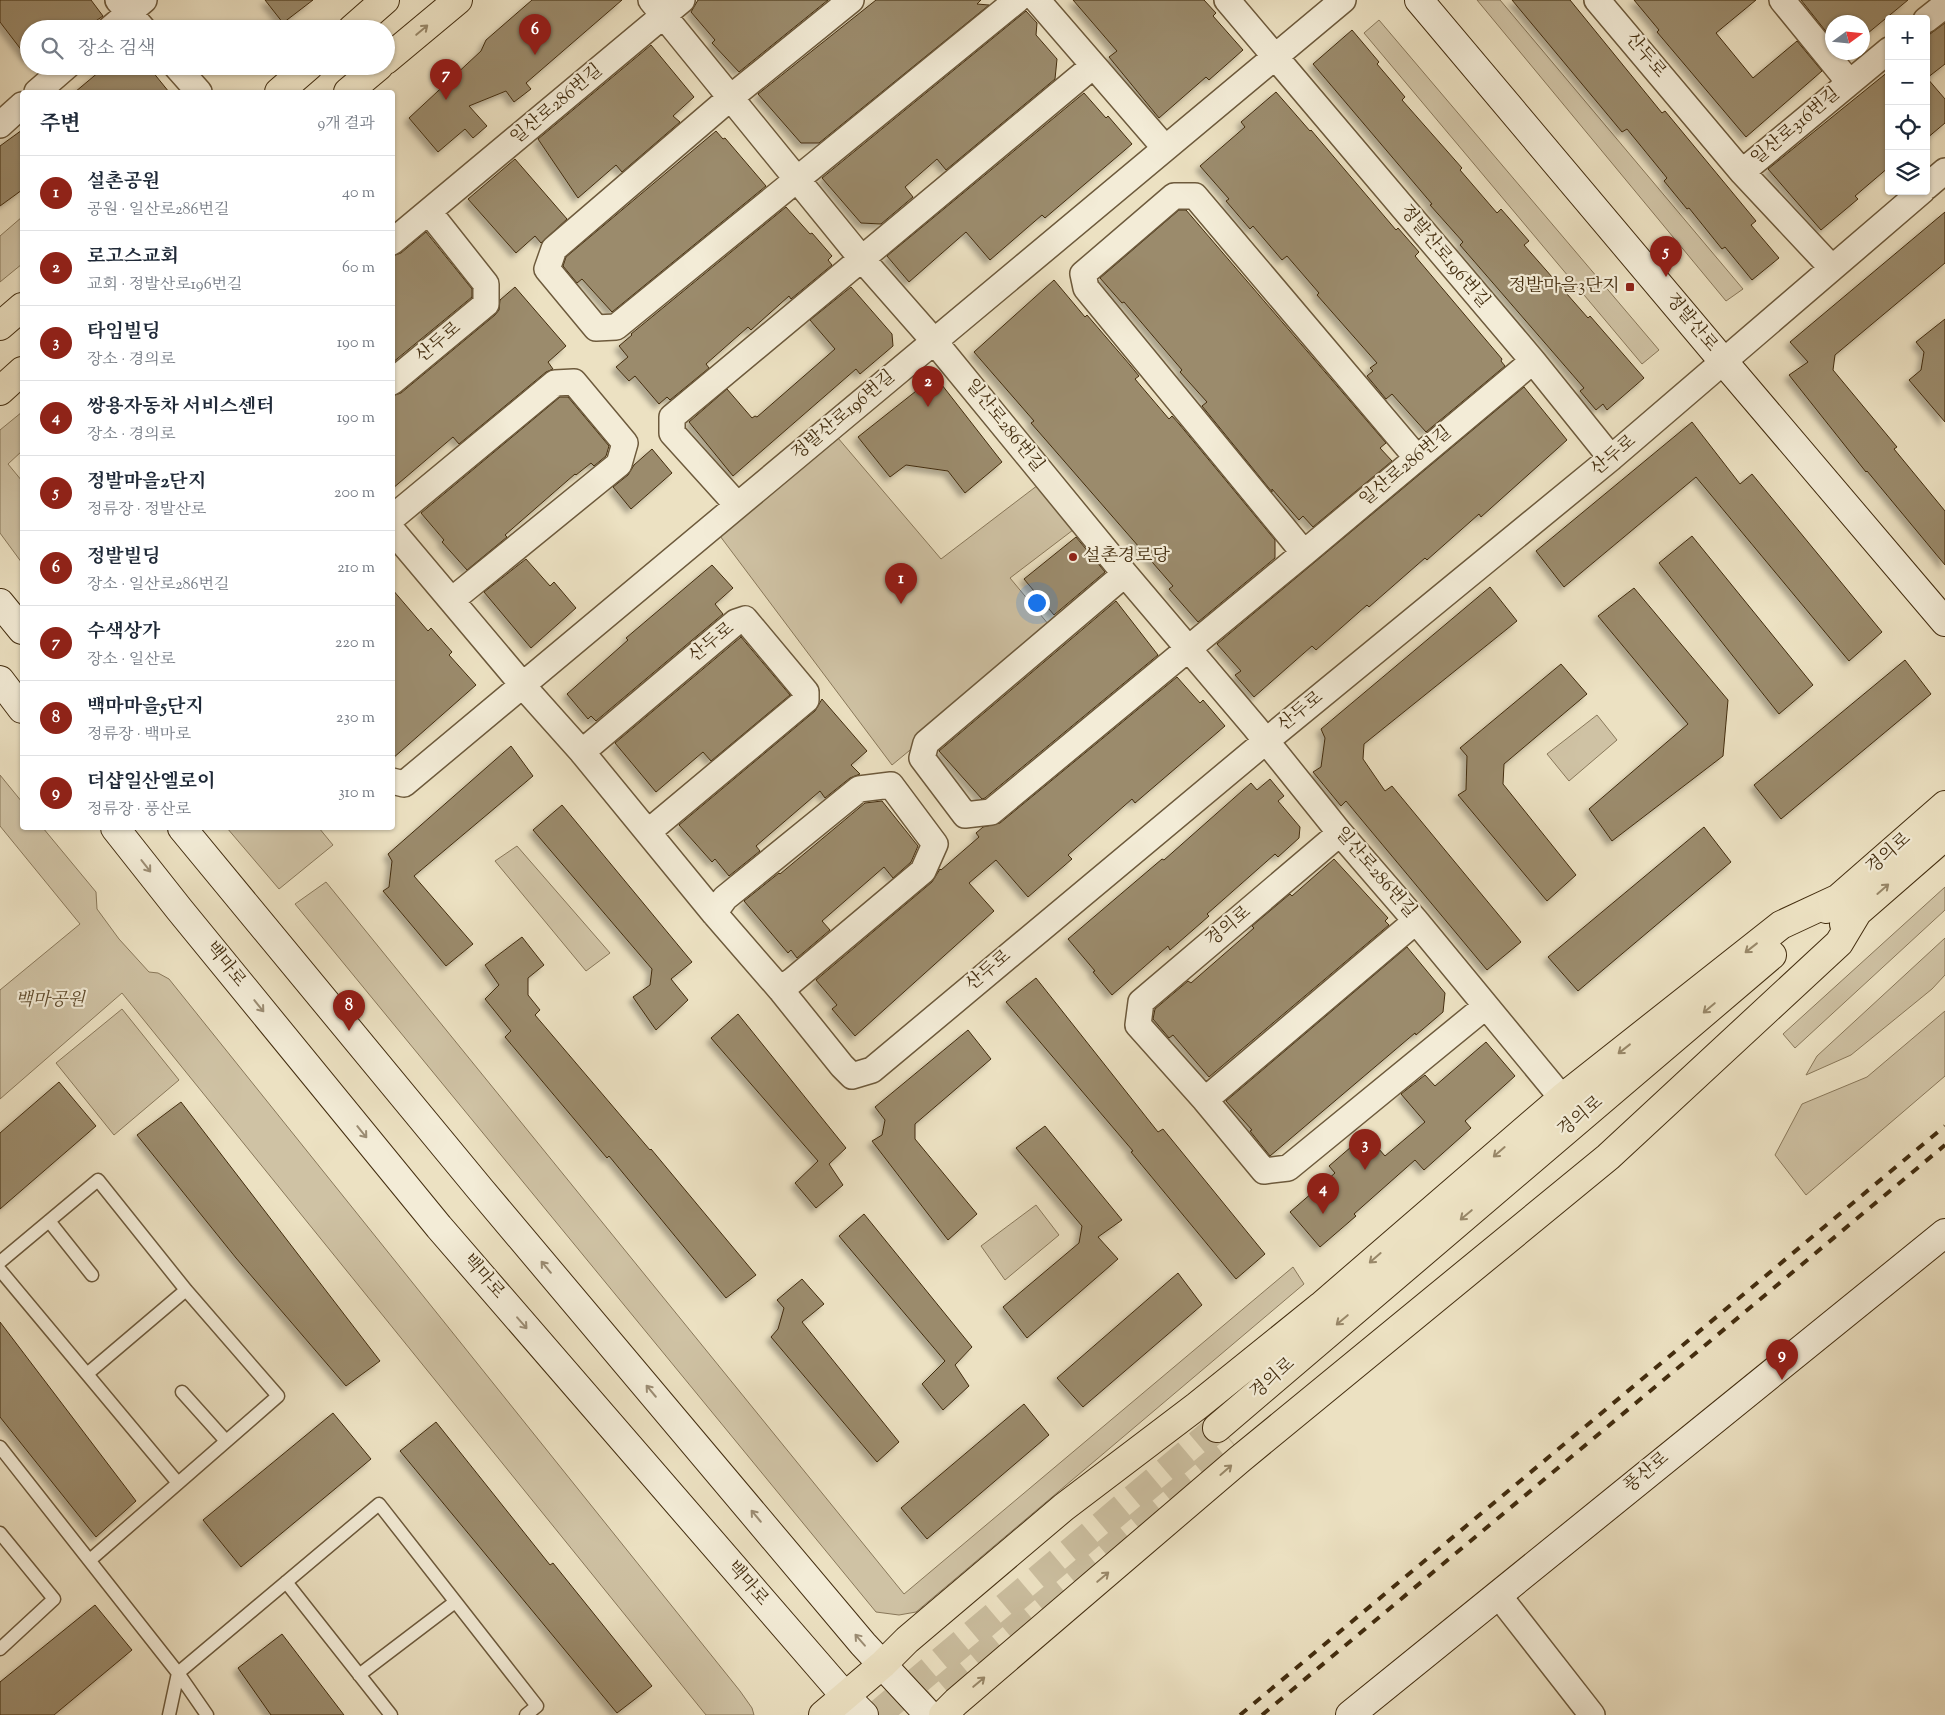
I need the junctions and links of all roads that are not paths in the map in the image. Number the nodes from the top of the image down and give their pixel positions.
1 (386, 0) edge
2 (458, 0) edge
3 (851, 0) edge
4 (1017, 0) edge
5 (1037, 0) edge
6 (1227, 0) edge
7 (1343, 0) edge
8 (1419, 0) edge
9 (1598, 0) edge
10 (1782, 0) edge
11 (666, 5) edge
12 (1945, 5) edge
13 (133, 10) edge
14 (1930, 17) edge
15 (121, 20) edge
16 (363, 20) edge
17 (395, 52) edge
18 (1885, 53) edge
19 (1274, 57) junction
20 (1093, 66) junction
21 (57, 75) edge
22 (184, 75) edge
23 (299, 75) edge
24 (368, 75) edge
25 (1849, 82) junction
26 (39, 90) edge
27 (197, 90) edge
28 (281, 90) edge
29 (350, 90) edge
30 (730, 98) junction
31 (20, 107) edge
32 (0, 124) edge
33 (1165, 148) junction
34 (1945, 171) edge
35 (1742, 172) junction
36 (798, 179) junction
37 (1930, 184) edge
38 (1917, 195) edge
39 (429, 212) junction
40 (395, 240) edge
41 (861, 258) junction
42 (1832, 268) junction
43 (20, 309) edge
44 (0, 326) edge
45 (934, 341) junction
46 (1533, 361) junction
47 (1723, 361) junction
48 (20, 374) edge
49 (395, 380) edge
50 (0, 391) edge
51 (1417, 458) junction
52 (1611, 458) junction
53 (737, 505) junction
54 (395, 516) edge
55 (395, 534) edge
56 (1304, 554) junction
57 (1125, 574) junction
58 (452, 600) junction
59 (0, 602) edge
60 (1945, 622) edge
61 (20, 627) edge
62 (1187, 648) junction
63 (0, 680) edge
64 (523, 684) junction
65 (20, 706) edge
66 (1266, 741) junction
67 (582, 752) junction
68 (395, 782) edge
69 (1945, 804) edge
70 (117, 830) edge
71 (184, 830) edge
72 (648, 832) junction
73 (1340, 833) junction
74 (1945, 836) edge
75 (1848, 905) junction
76 (714, 913) junction
77 (1416, 921) junction
78 (780, 989) junction
79 (1486, 1006) junction
80 (1562, 1098) junction
81 (1205, 1100) junction
82 (49, 1221) junction
83 (1945, 1233) edge
84 (0, 1262) edge
85 (0, 1270) edge
86 (92, 1275) dead end
87 (186, 1290) junction
88 (87, 1374) junction
89 (182, 1392) dead end
90 (1226, 1436) tunnel mouth
91 (226, 1441) junction
92 (2, 1453) edge
93 (178, 1483) junction
94 (0, 1533) edge
95 (90, 1560) junction
96 (286, 1582) junction
97 (1500, 1596) junction
98 (455, 1602) junction
99 (0, 1649) edge
100 (883, 1664) junction
101 (178, 1673) junction
102 (359, 1675) junction
103 (845, 1696) junction
104 (169, 1715) edge
105 (207, 1715) edge
106 (391, 1715) edge
107 (526, 1715) edge
108 (823, 1715) edge
109 (864, 1715) edge
110 (928, 1715) edge
111 (943, 1715) edge
112 (1350, 1715) edge
113 (1592, 1715) edge

1 - 16 main road
17 -> 2 main road
3 - 30 street
4 - 36 street
5 - 20 street
6 - 19 street, 정발산로196번길
7 - 19 street, 정발산로196번길
8 - 47 main road, 정발산로
9 - 35 street, 산두로
10 - 25 street, 일산로316번길
11 - 30 street, 일산로286번길
11 - 39 street, 일산로286번길
12 - 14 street
13 - 15 street
18 - 25 street, 일산로316번길
19 - 33 street, 정발산로196번길
19 - 46 street, 정발산로196번길
20 - 33 street
20 - 41 street
21 - 26 street
22 - 27 street
23 - 28 main road
24 - 29 main road
25 - 35 street, 일산로316번길
30 - 36 street, 일산로286번길
30 - 36 street
31 - 32 street
33 - 45 street, 정발산로196번길
34 - 37 street
35 - 42 street, 산두로
36 - 41 street, 일산로286번길
38 - 42 street, 산두로
39 - 40 street
39 - 49 street, 산두로
41 - 45 street, 일산로286번길
41 - 53 street
42 - 47 street, 산두로
43 - 44 main road
45 - 53 street, 정발산로196번길
45 - 57 street, 일산로286번길
46 - 51 street, 일산로286번길
46 - 52 street, 정발산로196번길
47 - 52 street, 산두로
47 - 60 main road, 정발산로
48 - 50 main road
51 - 56 street, 일산로286번길
51 - 56 street
52 - 66 street, 산두로
53 - 64 street, 정발산로196번길
54 - 58 street
55 - 58 street, 산두로
56 - 62 street, 일산로286번길
57 - 62 street, 일산로286번길
57 - 62 street, 일산로286번길
58 - 64 street, 산두로
59 - 61 main road
62 - 66 street, 일산로286번길
63 - 65 main road
64 - 67 street, 산두로
64 - 68 street
66 - 73 street, 일산로286번길
66 - 78 street, 산두로
67 - 72 street, 산두로
67 - 72 street, 산두로
69 - 75 main road, 경의로
70 -> 103 main road, 백마로
100 -> 71 main road
72 - 76 street, 산두로
73 - 77 street, 일산로286번길
73 - 81 street, 경의로
75 -> 74 main road, 경의로
75 -> 80 main road
75 - 90 main road, 경의로
111 -> 75 main road
76 - 78 street, 산두로
76 - 78 street
77 - 79 street, 일산로286번길
77 - 81 street
79 - 80 street, 일산로286번길
79 - 81 street
80 -> 100 main road
82 - 84 lane
82 - 86 lane
82 - 87 lane
83 - 97 main road, 풍산로
85 - 88 lane
87 - 88 lane
87 - 91 lane
88 - 93 lane
89 - 91 lane
91 - 93 lane
92 - 95 lane
93 - 95 lane
94 - 99 lane
95 - 101 lane
96 - 98 lane
96 - 101 lane
96 - 102 lane
97 - 112 main road, 풍산로
97 - 113 street
98 - 102 lane
98 - 107 lane
100 - 103 main road
100 - 110 main road
101 - 104 lane
101 - 105 lane
102 - 106 lane
103 - 108 main road
103 - 109 main road, 백마로

